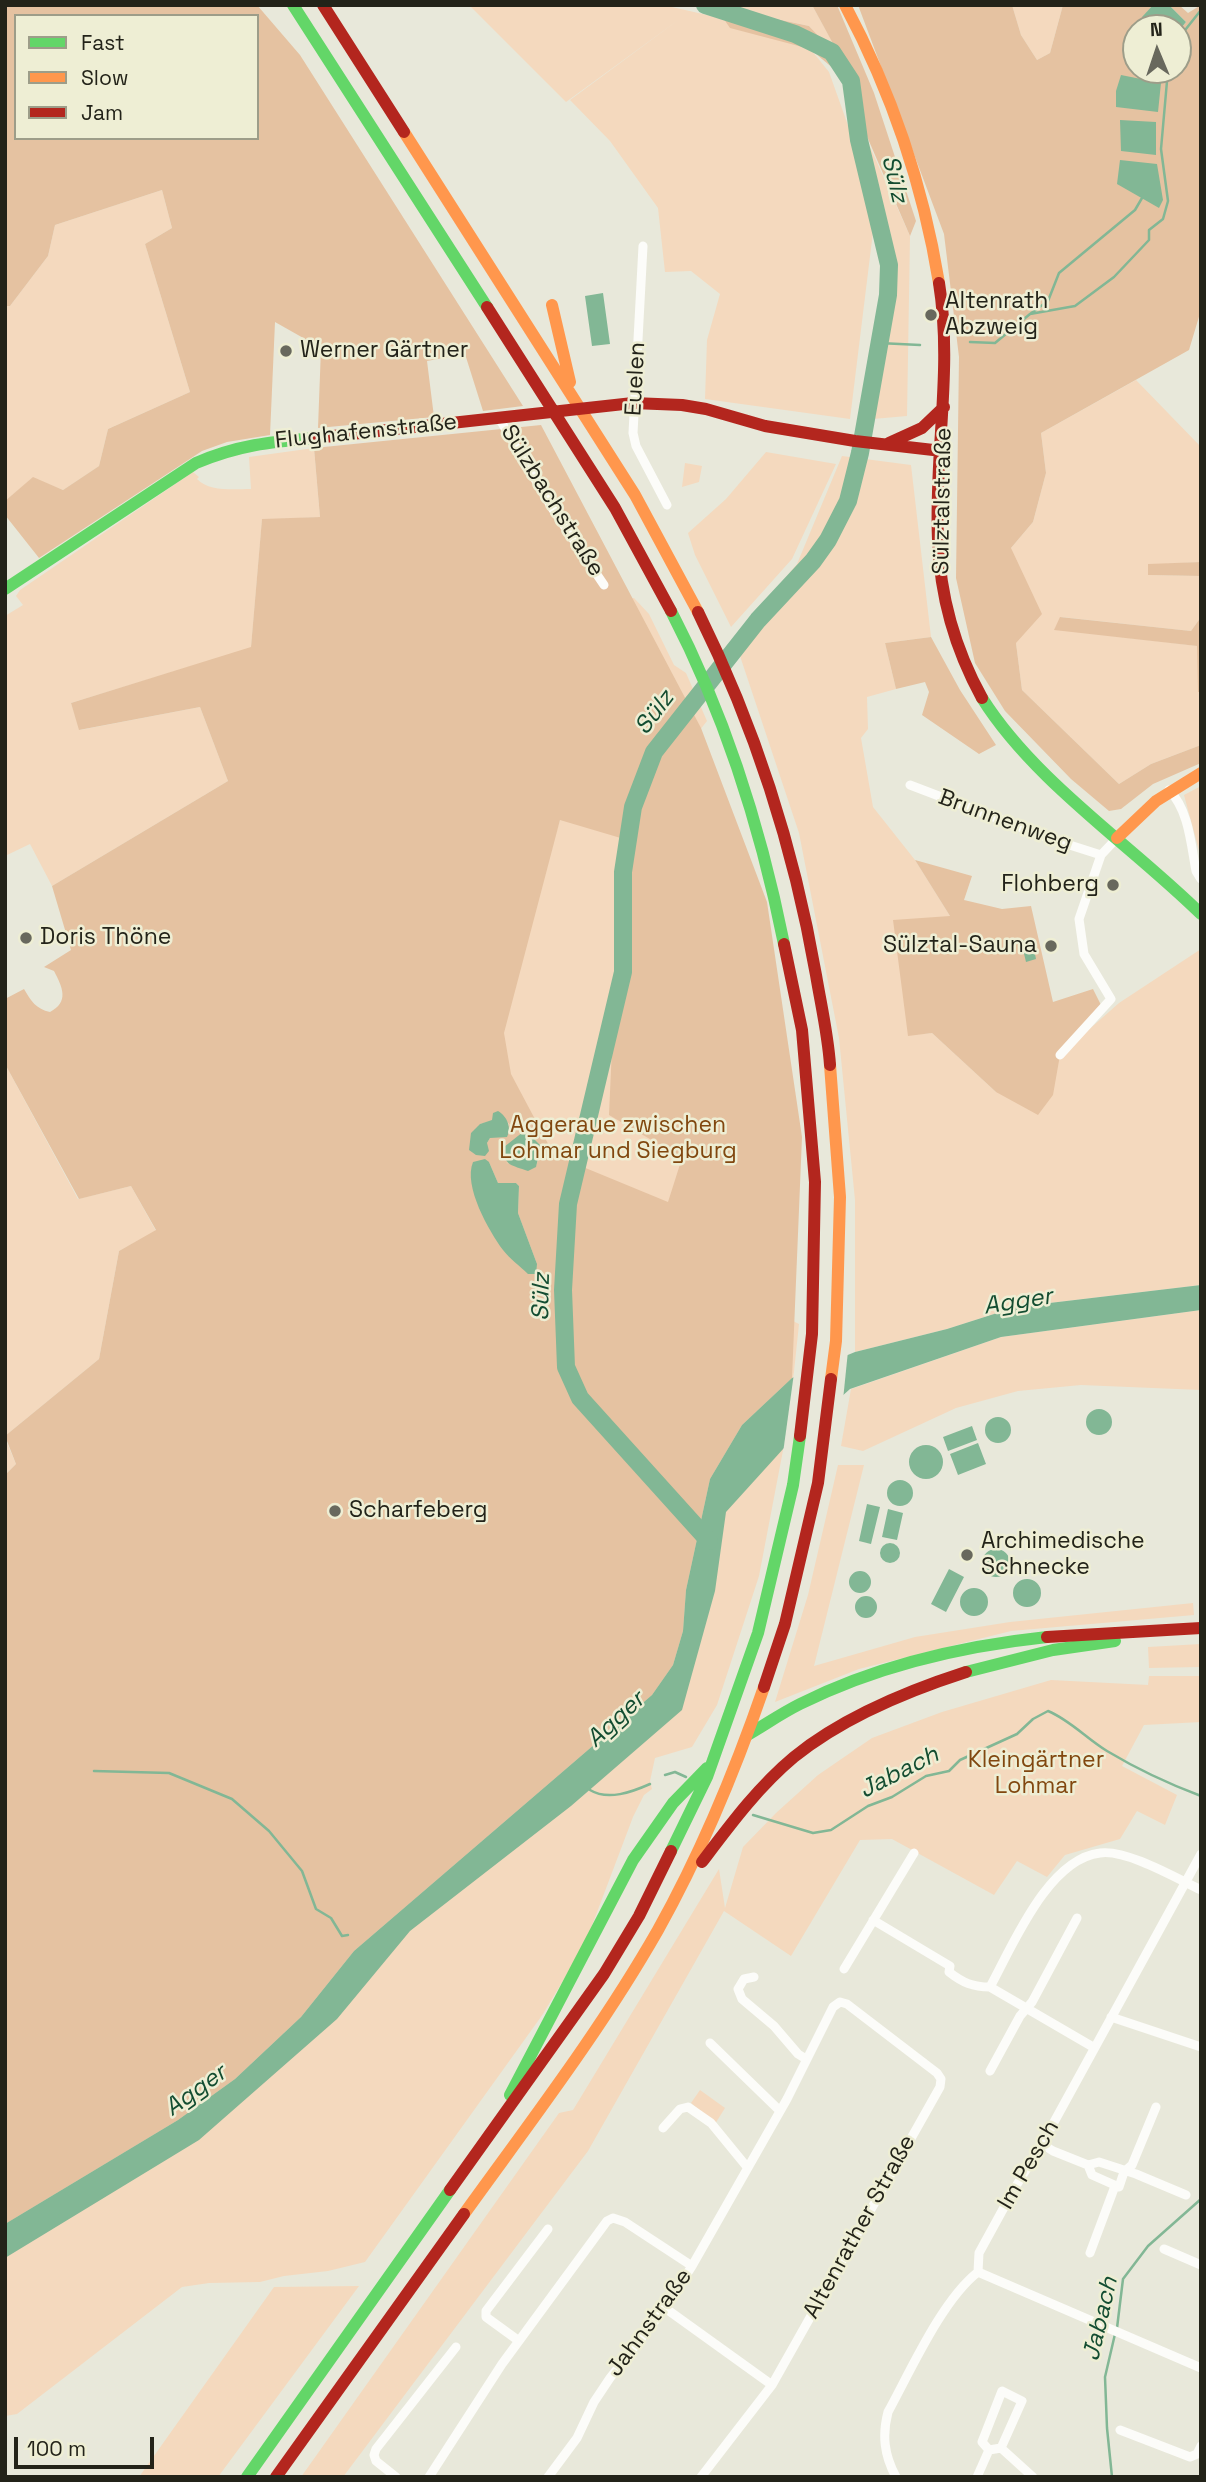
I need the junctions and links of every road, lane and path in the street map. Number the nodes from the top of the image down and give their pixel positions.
1 (293, 5) edge
2 (323, 5) edge
3 (845, 5) edge
4 (643, 246) dead end
5 (552, 305) dead end
6 (572, 395) junction
7 (633, 404) junction
8 (944, 407) junction
9 (499, 418) junction
10 (882, 443) junction
11 (942, 451) junction
12 (667, 505) dead end
13 (604, 585) dead end
14 (5, 589) edge
15 (1201, 773) edge
16 (909, 785) dead end
17 (1169, 790) junction
18 (1116, 838) junction
19 (1101, 855) junction
20 (1201, 879) edge
21 (1201, 914) edge
22 (1060, 1055) dead end
23 (1201, 1628) edge
24 (1156, 1633) junction
25 (1130, 1635) junction
26 (1201, 1637) edge
27 (914, 1853) dead end
28 (1201, 1854) edge
29 (1186, 1883) junction
30 (1201, 1890) edge
31 (677, 1895) junction
32 (1077, 1918) dead end
33 (873, 1920) junction
34 (844, 1969) dead end
35 (754, 1977) dead end
36 (990, 1987) junction
37 (840, 2002) joint
38 (1027, 2009) junction
39 (1111, 2017) junction
40 (710, 2043) dead end
41 (1093, 2047) junction
42 (1201, 2047) edge
43 (806, 2059) junction
44 (990, 2071) dead end
45 (1157, 2107) dead end
46 (780, 2111) junction
47 (663, 2129) dead end
48 (488, 2137) junction
49 (1042, 2144) junction
50 (1088, 2165) junction
51 (747, 2167) junction
52 (1124, 2172) junction
53 (1115, 2186) junction
54 (1186, 2195) dead end
55 (548, 2229) dead end
56 (1164, 2249) dead end
57 (1090, 2253) dead end
58 (1201, 2265) edge
59 (692, 2266) junction
60 (978, 2273) junction
61 (665, 2308) junction
62 (519, 2341) junction
63 (456, 2347) dead end
64 (1201, 2368) edge
65 (772, 2385) junction
66 (1119, 2430) dead end
67 (1201, 2446) edge
68 (1001, 2448) junction
69 (989, 2450) junction
70 (1190, 2457) junction
71 (1201, 2461) edge
72 (705, 2475) edge
73 (247, 2477) edge
74 (276, 2477) edge
75 (396, 2477) edge
76 (429, 2477) edge
77 (548, 2477) edge
78 (896, 2477) edge
79 (977, 2477) edge
80 (1033, 2477) edge

1 - 48 main road
2 - 6 main road
3 - 8 main road, Sülztalstraße
4 - 7 street, Euelen
5 - 6 main road
6 - 31 main road
7 - 9 main road, Flughafenstraße
7 - 10 main road, Flughafenstraße
7 - 12 street, Euelen
8 - 10 main road
8 - 11 main road, Sülztalstraße
9 - 13 street, Sülzbachstraße
9 - 14 main road, Flughafenstraße
10 - 11 main road
11 - 18 main road, Sülztalstraße
15 - 17 main road
16 - 19 street, Brunnenweg
17 - 18 main road
17 - 20 street
18 - 19 street
18 - 21 main road, Sülztalstraße
19 - 22 street
23 - 24 main road
24 - 25 main road
24 - 26 main road
25 - 31 main road
25 - 48 main road
27 - 33 street
28 - 29 street, Im Pesch
29 - 30 street
29 - 36 street
29 - 39 street, Im Pesch
31 - 74 main road
32 - 38 street
33 - 34 street
33 - 36 street
35 - 43 street
36 - 38 street
37 - 43 street, Jahnstraße
37 - 65 street, Altenrather Straße
38 - 41 street
38 - 44 street
39 - 41 street, Im Pesch
39 - 42 street
40 - 46 street
41 - 49 street, Im Pesch
43 - 46 street, Jahnstraße
45 - 52 street
46 - 51 street, Jahnstraße
47 - 51 street
48 - 73 main road
49 - 50 street
49 - 60 street, Im Pesch
50 - 52 street
50 - 53 street
51 - 59 street, Jahnstraße
52 - 53 street
52 - 54 street
53 - 57 street
55 - 62 street
56 - 58 street
59 - 61 street, Jahnstraße
59 - 62 street
60 - 64 street
60 - 78 street
61 - 65 street
61 - 77 street, Jahnstraße
62 - 76 street
63 - 75 street
65 - 72 street, Altenrather Straße
66 - 70 street
67 - 70 street
68 - 69 street
68 - 69 street
68 - 80 street
69 - 79 street
70 - 71 street

